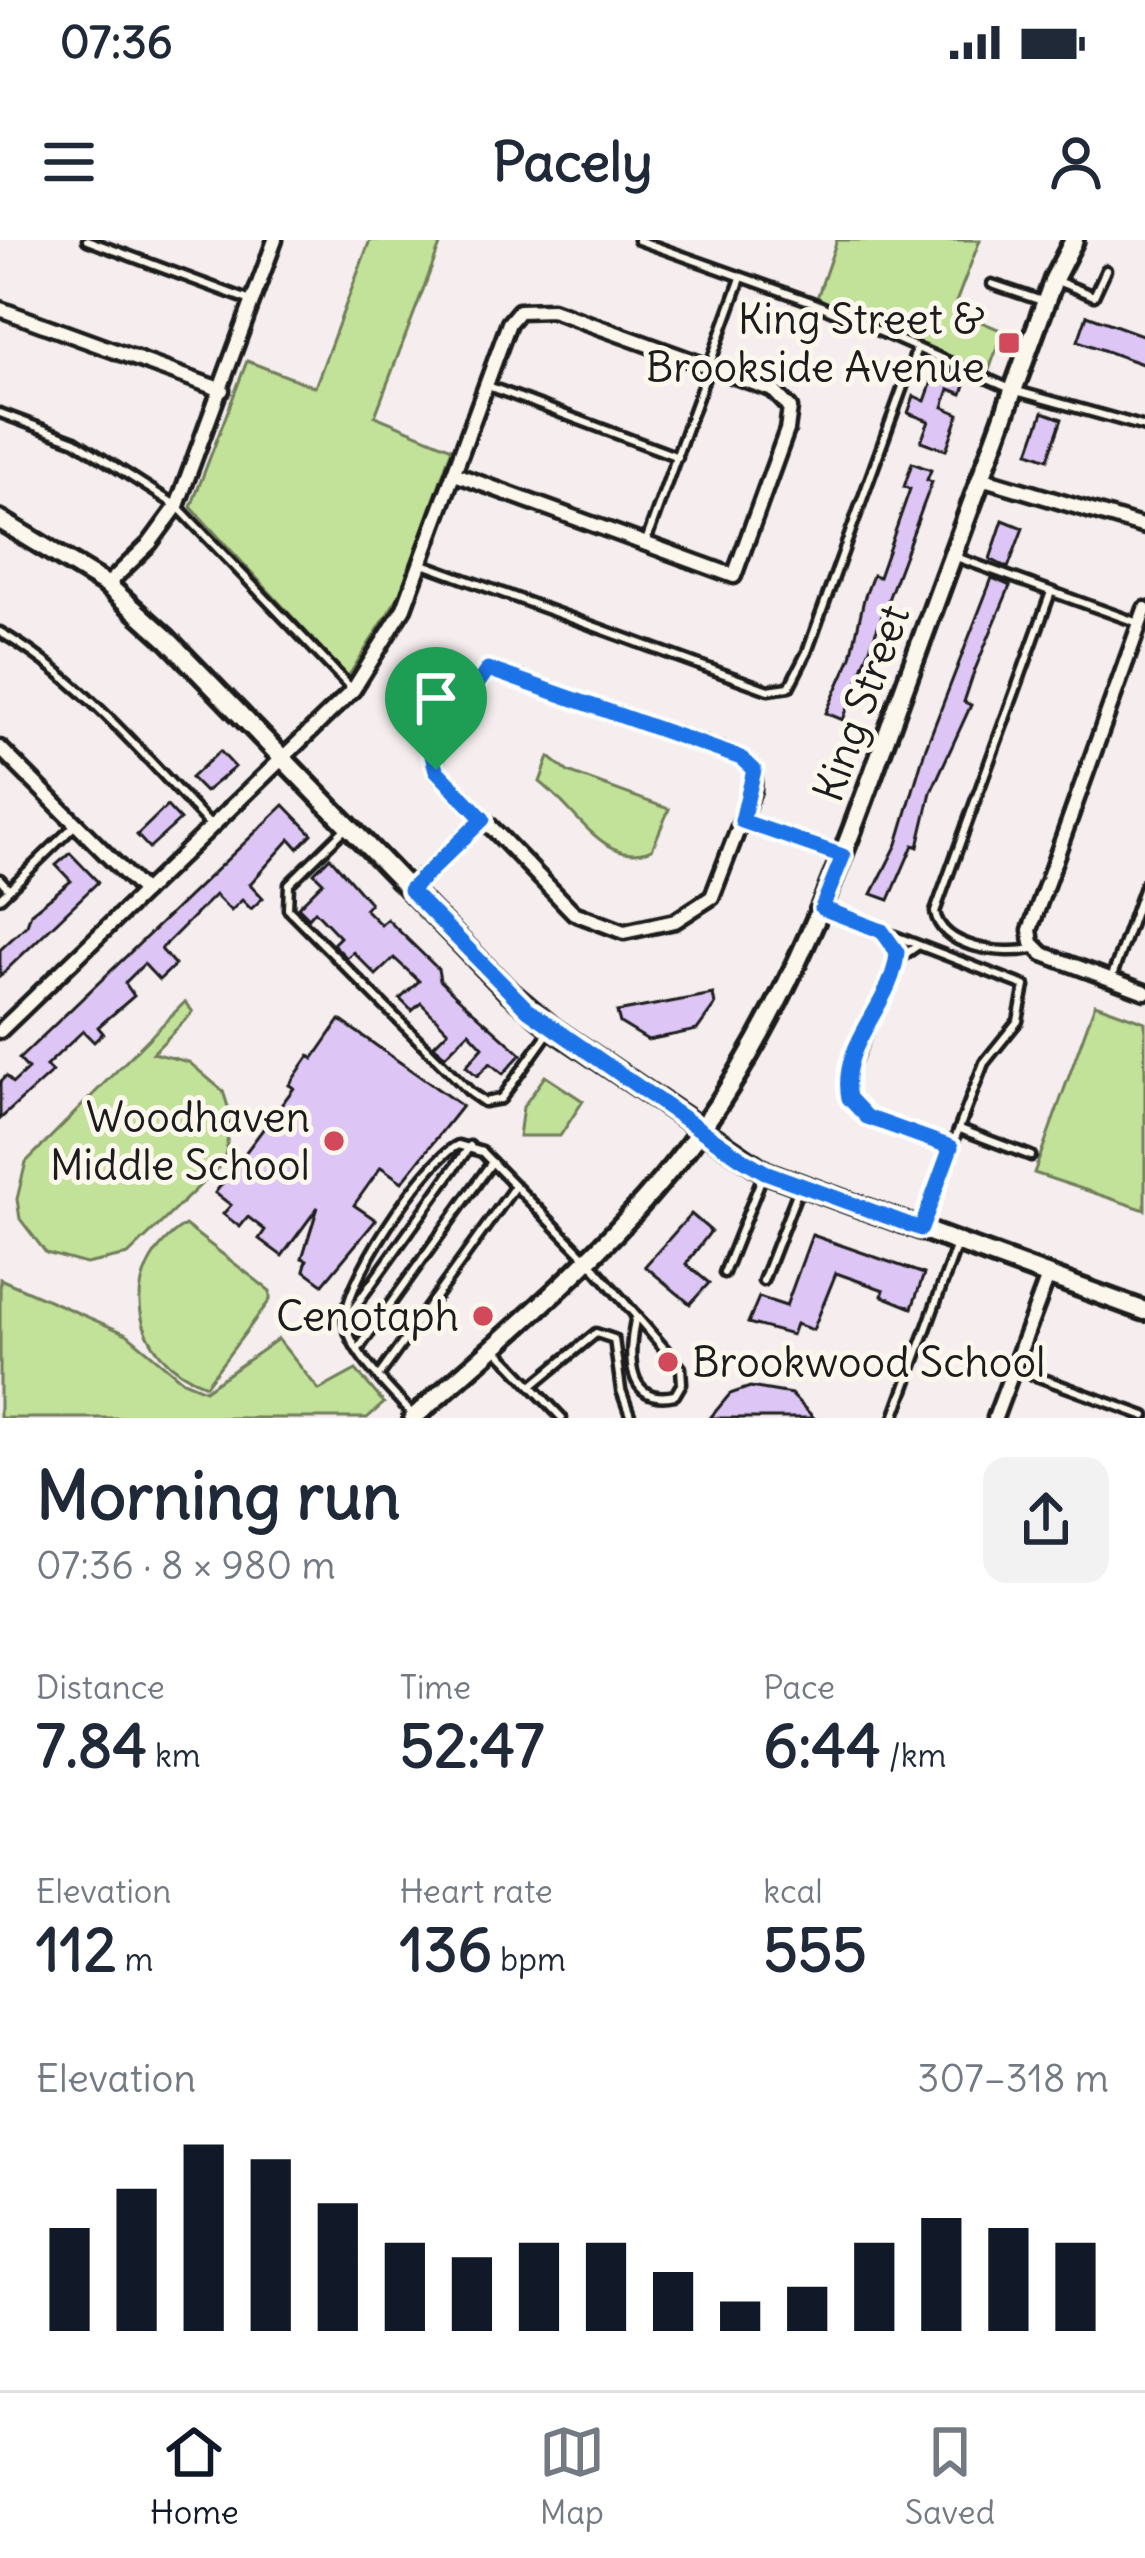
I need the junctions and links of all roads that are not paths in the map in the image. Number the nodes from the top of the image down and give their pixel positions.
1 (87, 240) edge
2 (275, 240) edge
3 (638, 240) edge
4 (1074, 240) edge
5 (1106, 270) dead end
6 (741, 278) junction
7 (1054, 279) junction
8 (992, 284) dead end
9 (254, 302) junction
10 (1046, 302) junction
11 (0, 309) edge
12 (917, 348) junction
13 (710, 368) junction
14 (488, 386) junction
15 (222, 390) junction
16 (1013, 390) junction
17 (0, 413) edge
18 (1145, 428) edge
19 (678, 457) junction
20 (455, 474) junction
21 (982, 478) junction
22 (177, 506) junction
23 (0, 520) edge
24 (1145, 527) edge
25 (645, 544) junction
26 (952, 556) junction
27 (422, 564) junction
28 (106, 585) junction
29 (1051, 592) junction
30 (1145, 609) edge
31 (1142, 625) edge
32 (0, 632) edge
33 (353, 689) junction
34 (0, 748) edge
35 (283, 758) junction
36 (483, 819) junction
37 (742, 821) junction
38 (77, 823) junction
39 (211, 826) junction
40 (348, 826) junction
41 (843, 856) junction
42 (0, 879) edge
43 (1145, 884) edge
44 (9, 889) junction
45 (410, 890) junction
46 (144, 892) junction
47 (0, 898) edge
48 (822, 908) junction
49 (882, 931) junction
50 (925, 946) junction
51 (1036, 948) junction
52 (897, 960) junction
53 (1111, 980) junction
54 (1145, 992) edge
55 (3, 1021) edge
56 (552, 1028) junction
57 (701, 1129) junction
58 (960, 1129) junction
59 (470, 1146) junction
60 (951, 1147) junction
61 (1031, 1156) dead end
62 (492, 1162) junction
63 (765, 1172) junction
64 (800, 1185) junction
65 (515, 1186) junction
66 (921, 1229) junction
67 (958, 1243) junction
68 (589, 1261) junction
69 (724, 1274) dead end
70 (1048, 1276) junction
71 (763, 1281) dead end
72 (1145, 1311) edge
73 (346, 1321) junction
74 (635, 1321) junction
75 (494, 1347) junction
76 (358, 1348) junction
77 (1014, 1368) junction
78 (380, 1375) junction
79 (532, 1386) junction
80 (1145, 1416) edge
81 (414, 1417) edge
82 (562, 1418) edge
83 (632, 1418) edge
84 (894, 1418) edge
85 (995, 1418) edge

1 - 9 lane
2 - 9 street
3 - 6 lane
4 - 7 street, King Street
5 - 7 lane
6 - 12 lane
6 - 13 lane
7 - 10 street, King Street
8 - 10 lane
9 - 15 street
10 - 16 street, King Street
11 - 15 street
12 - 16 lane
12 - 27 lane
13 - 14 street
13 - 19 lane
13 - 25 street
14 - 19 lane
14 - 20 street
15 - 22 street
16 - 18 lane
16 - 21 street, King Street
17 - 22 lane
19 - 25 lane
20 - 25 street
20 - 27 street
21 - 24 street
21 - 26 street, King Street
22 - 28 street
22 - 33 lane
23 - 28 street
26 - 29 lane
26 - 41 street, King Street
27 - 33 street
28 - 35 street
29 - 31 lane
29 - 51 lane
30 - 31 street
31 - 51 street
32 - 39 lane
33 - 35 street
34 - 38 street
35 - 39 street
35 - 40 street
36 - 37 street
36 - 37 street
36 - 45 street
37 - 41 street
38 - 44 lane
38 - 46 street
39 - 46 street
40 - 45 street
40 - 56 lane
41 - 48 street, King Street
42 - 44 lane
43 - 53 lane
44 - 47 lane
45 - 56 street
46 - 55 street
48 - 49 lane
48 - 57 street, King Street
49 - 50 lane
49 - 52 lane
50 - 52 lane
50 - 58 lane
51 - 53 street
52 - 60 lane
53 - 54 street
56 - 57 street
57 - 63 street
57 - 68 street, King Street
58 - 60 lane
58 - 61 lane
59 - 62 lane
59 - 73 lane
59 - 73 lane
60 - 66 lane
62 - 65 lane
62 - 76 lane
63 - 64 street
63 - 69 lane
64 - 66 street
64 - 71 lane
65 - 68 lane
65 - 78 lane
66 - 67 street
67 - 70 street
67 - 84 lane
68 - 74 lane
68 - 75 street, King Street
70 - 72 street
70 - 77 street
73 - 76 lane
74 - 74 lane
75 - 79 lane
75 - 81 street, King Street
76 - 78 lane
77 - 80 lane
77 - 85 street
78 - 81 lane
79 - 82 lane
79 - 83 lane

